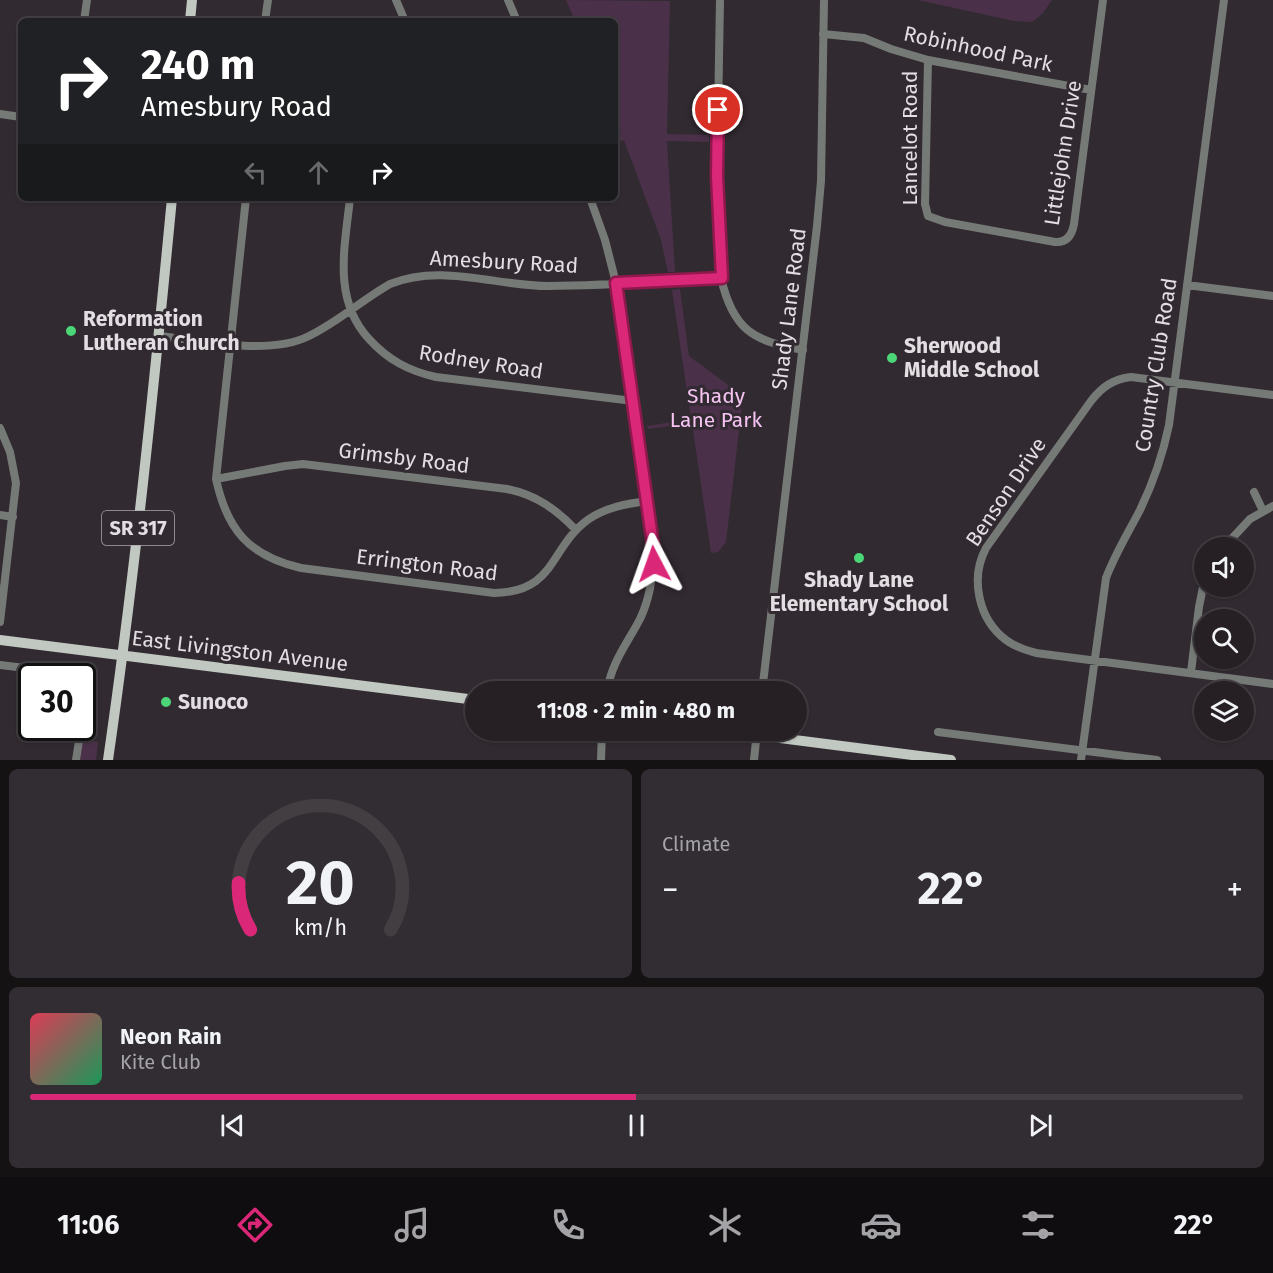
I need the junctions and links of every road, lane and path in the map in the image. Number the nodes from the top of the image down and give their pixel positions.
1 (87, 0) edge
2 (192, 0) edge
3 (268, 0) edge
4 (396, 0) edge
5 (508, 0) edge
6 (720, 0) edge
7 (824, 0) edge
8 (1103, 0) edge
9 (1224, 0) edge
10 (84, 18) edge
11 (190, 18) edge
12 (265, 18) edge
13 (404, 18) edge
14 (516, 18) edge
15 (824, 34) junction
16 (928, 60) junction
17 (1091, 90) junction
18 (0, 114) edge
19 (18, 117) edge
20 (172, 201) edge
21 (246, 201) edge
22 (350, 201) edge
23 (591, 201) edge
24 (1066, 240) joint
25 (722, 278) junction
26 (616, 283) junction
27 (1187, 285) junction
28 (1273, 296) edge
29 (350, 310) junction
30 (160, 336) junction
31 (230, 343) junction
32 (803, 350) junction
33 (1173, 382) junction
34 (1273, 395) edge
35 (633, 401) junction
36 (0, 428) edge
37 (216, 479) junction
38 (1254, 492) dead end
39 (647, 501) junction
40 (1273, 506) edge
41 (1263, 511) junction
42 (0, 515) edge
43 (13, 517) junction
44 (576, 530) junction
45 (1233, 537) edge
46 (1201, 597) edge
47 (0, 617) edge
48 (0, 640) edge
49 (123, 656) junction
50 (1095, 660) junction
51 (0, 665) edge
52 (18, 667) edge
53 (1191, 672) junction
54 (609, 681) edge
55 (763, 681) edge
56 (1273, 684) edge
57 (465, 699) edge
58 (938, 732) dead end
59 (807, 740) edge
60 (79, 741) edge
61 (602, 741) edge
62 (756, 741) edge
63 (1082, 756) edge
64 (76, 760) edge
65 (108, 760) edge
66 (601, 760) edge
67 (754, 760) edge
68 (951, 760) edge
69 (1158, 760) edge

1 - 10 street
2 - 11 main road
3 - 12 street
4 - 13 street
5 - 14 street
6 - 25 street
7 - 15 street, Shady Lane Road
8 - 17 street, Littlejohn Drive
9 - 27 street, Country Club Road
15 - 16 street, Robinhood Park
15 - 32 street, Shady Lane Road
16 - 17 street, Robinhood Park
16 - 24 street, Lancelot Road
17 - 24 street, Littlejohn Drive
18 - 19 street
20 - 30 main road, SR 317
21 - 31 street
22 - 29 street, Rodney Road
23 - 26 street
25 - 26 street, Amesbury Road
25 - 32 street
26 - 29 street, Amesbury Road
26 - 35 street
27 - 28 street
27 - 33 street, Country Club Road
29 - 31 street, Amesbury Road
29 - 35 street, Rodney Road
30 - 31 street, Amesbury Road
30 - 49 main road, SR 317
31 - 37 street
32 - 55 street, Shady Lane Road
33 - 34 street, Benson Drive
33 - 50 street, Country Club Road
33 - 50 street, Benson Drive
35 - 39 street
36 - 43 street
37 - 44 street, Grimsby Road
37 - 44 street, Errington Road
38 - 41 street
39 - 44 street, Errington Road
39 - 54 street
40 - 41 street
41 - 45 street
42 - 43 street
43 - 47 street
46 - 53 street
48 - 49 main road, East Livingston Avenue
49 - 57 main road, East Livingston Avenue
49 - 65 main road, SR 317
50 - 53 street, Benson Drive
50 - 63 street, Country Club Road
51 - 52 street
53 - 56 street, Benson Drive
58 - 63 street
59 - 68 main road
60 - 64 street
61 - 66 street
62 - 67 street
63 - 69 street

